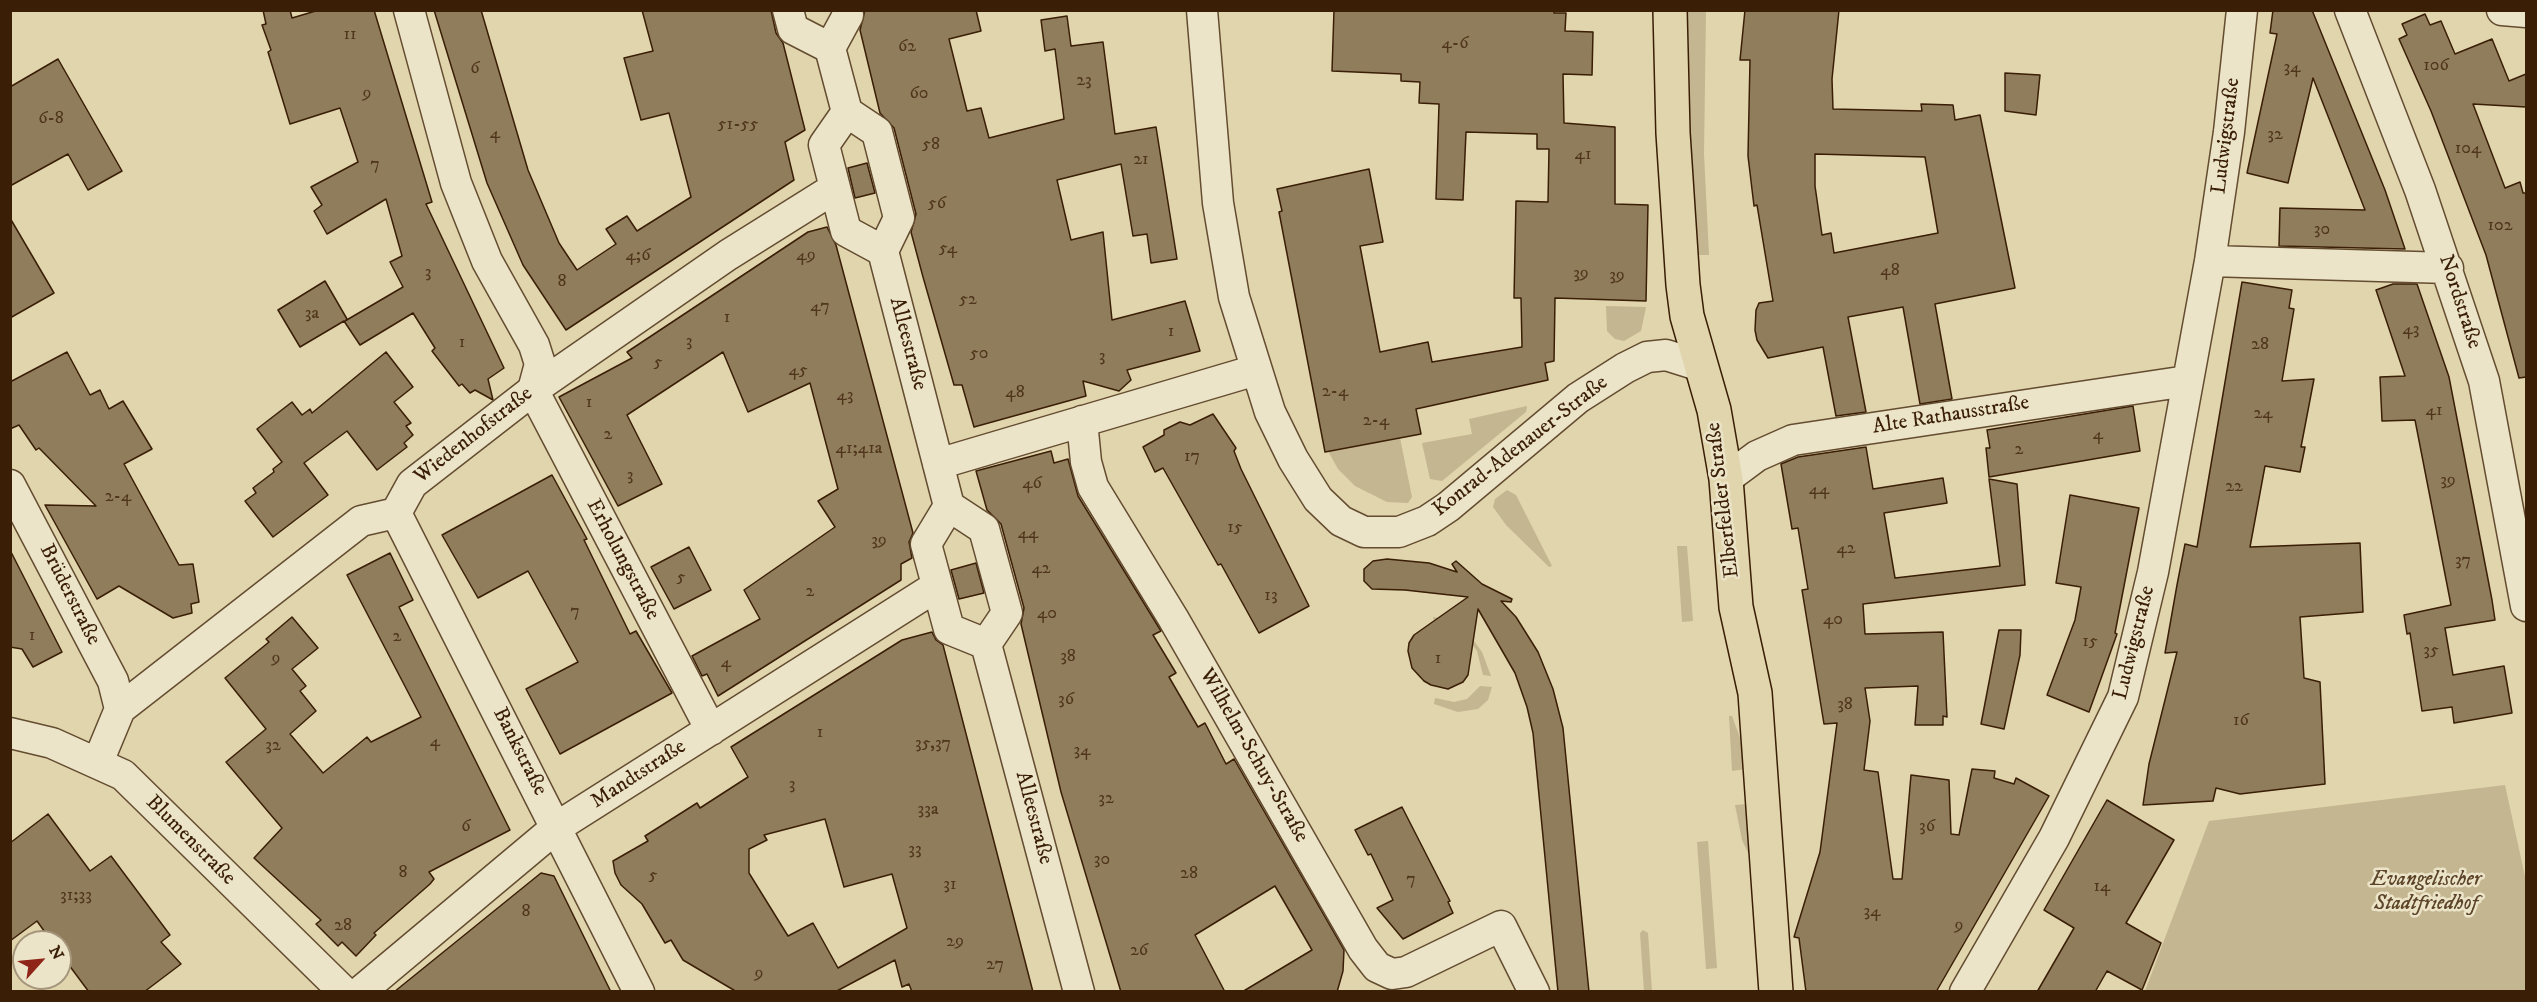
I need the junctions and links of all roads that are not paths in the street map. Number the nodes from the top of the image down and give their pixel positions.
1 (409, 10) edge
2 (788, 10) edge
3 (847, 10) edge
4 (1202, 10) edge
5 (1670, 10) edge
6 (2242, 10) edge
7 (2350, 10) edge
8 (2502, 10) edge
9 (2526, 12) edge
10 (830, 48) junction
11 (847, 112) junction
12 (835, 188) junction
13 (883, 251) junction
14 (2210, 261) junction
15 (2448, 268) junction
16 (1701, 366) junction
17 (1256, 370) junction
18 (2187, 381) junction
19 (533, 390) junction
20 (1075, 423) junction
21 (938, 464) junction
22 (1726, 479) junction
23 (10, 485) edge
24 (949, 506) junction
25 (396, 513) junction
26 (938, 586) junction
27 (2526, 606) edge
28 (986, 644) junction
29 (120, 709) junction
30 (711, 730) junction
31 (10, 733) edge
32 (98, 762) junction
33 (557, 827) junction
34 (344, 992) edge
35 (360, 992) edge
36 (639, 992) edge
37 (1079, 992) edge
38 (1534, 992) edge
39 (1776, 992) edge
40 (1965, 992) edge

1 - 19 street
2 - 10 street
3 - 10 street
4 - 17 street, Konrad-Adenauer-Straße
5 - 16 main road, Elberfelder Straße
6 - 14 street, Ludwigstraße
7 - 15 street, Nordstraße
8 - 9 street
10 - 11 street
11 - 12 street
11 - 13 street
12 - 13 street
12 - 19 street, Wiedenhofstraße
13 - 21 street, Alleestraße
14 - 15 street
14 - 18 street, Ludwigstraße
15 - 27 street, Nordstraße
16 - 17 street, Konrad-Adenauer-Straße
16 - 22 main road, Elberfelder Straße
17 - 20 street
18 - 22 street, Alte Rathausstraße
18 - 40 street, Ludwigstraße
19 - 25 street, Wiedenhofstraße
19 - 30 street, Erholungstraße
20 - 21 street
20 - 38 street, Wilhelm-Schuy-Straße
21 - 24 street, Alleestraße
22 - 39 main road, Elberfelder Straße
23 - 29 street, Brüderstraße
24 - 26 street
24 - 28 street
25 - 29 street
25 - 33 street, Bankstraße
26 - 28 street
26 - 30 street, Mandtstraße
28 - 37 street, Alleestraße
29 - 32 street
30 - 33 street, Mandtstraße
31 - 32 street, Blumenstraße
32 - 34 street, Blumenstraße
33 - 35 street, Mandtstraße
33 - 36 street, Bankstraße

